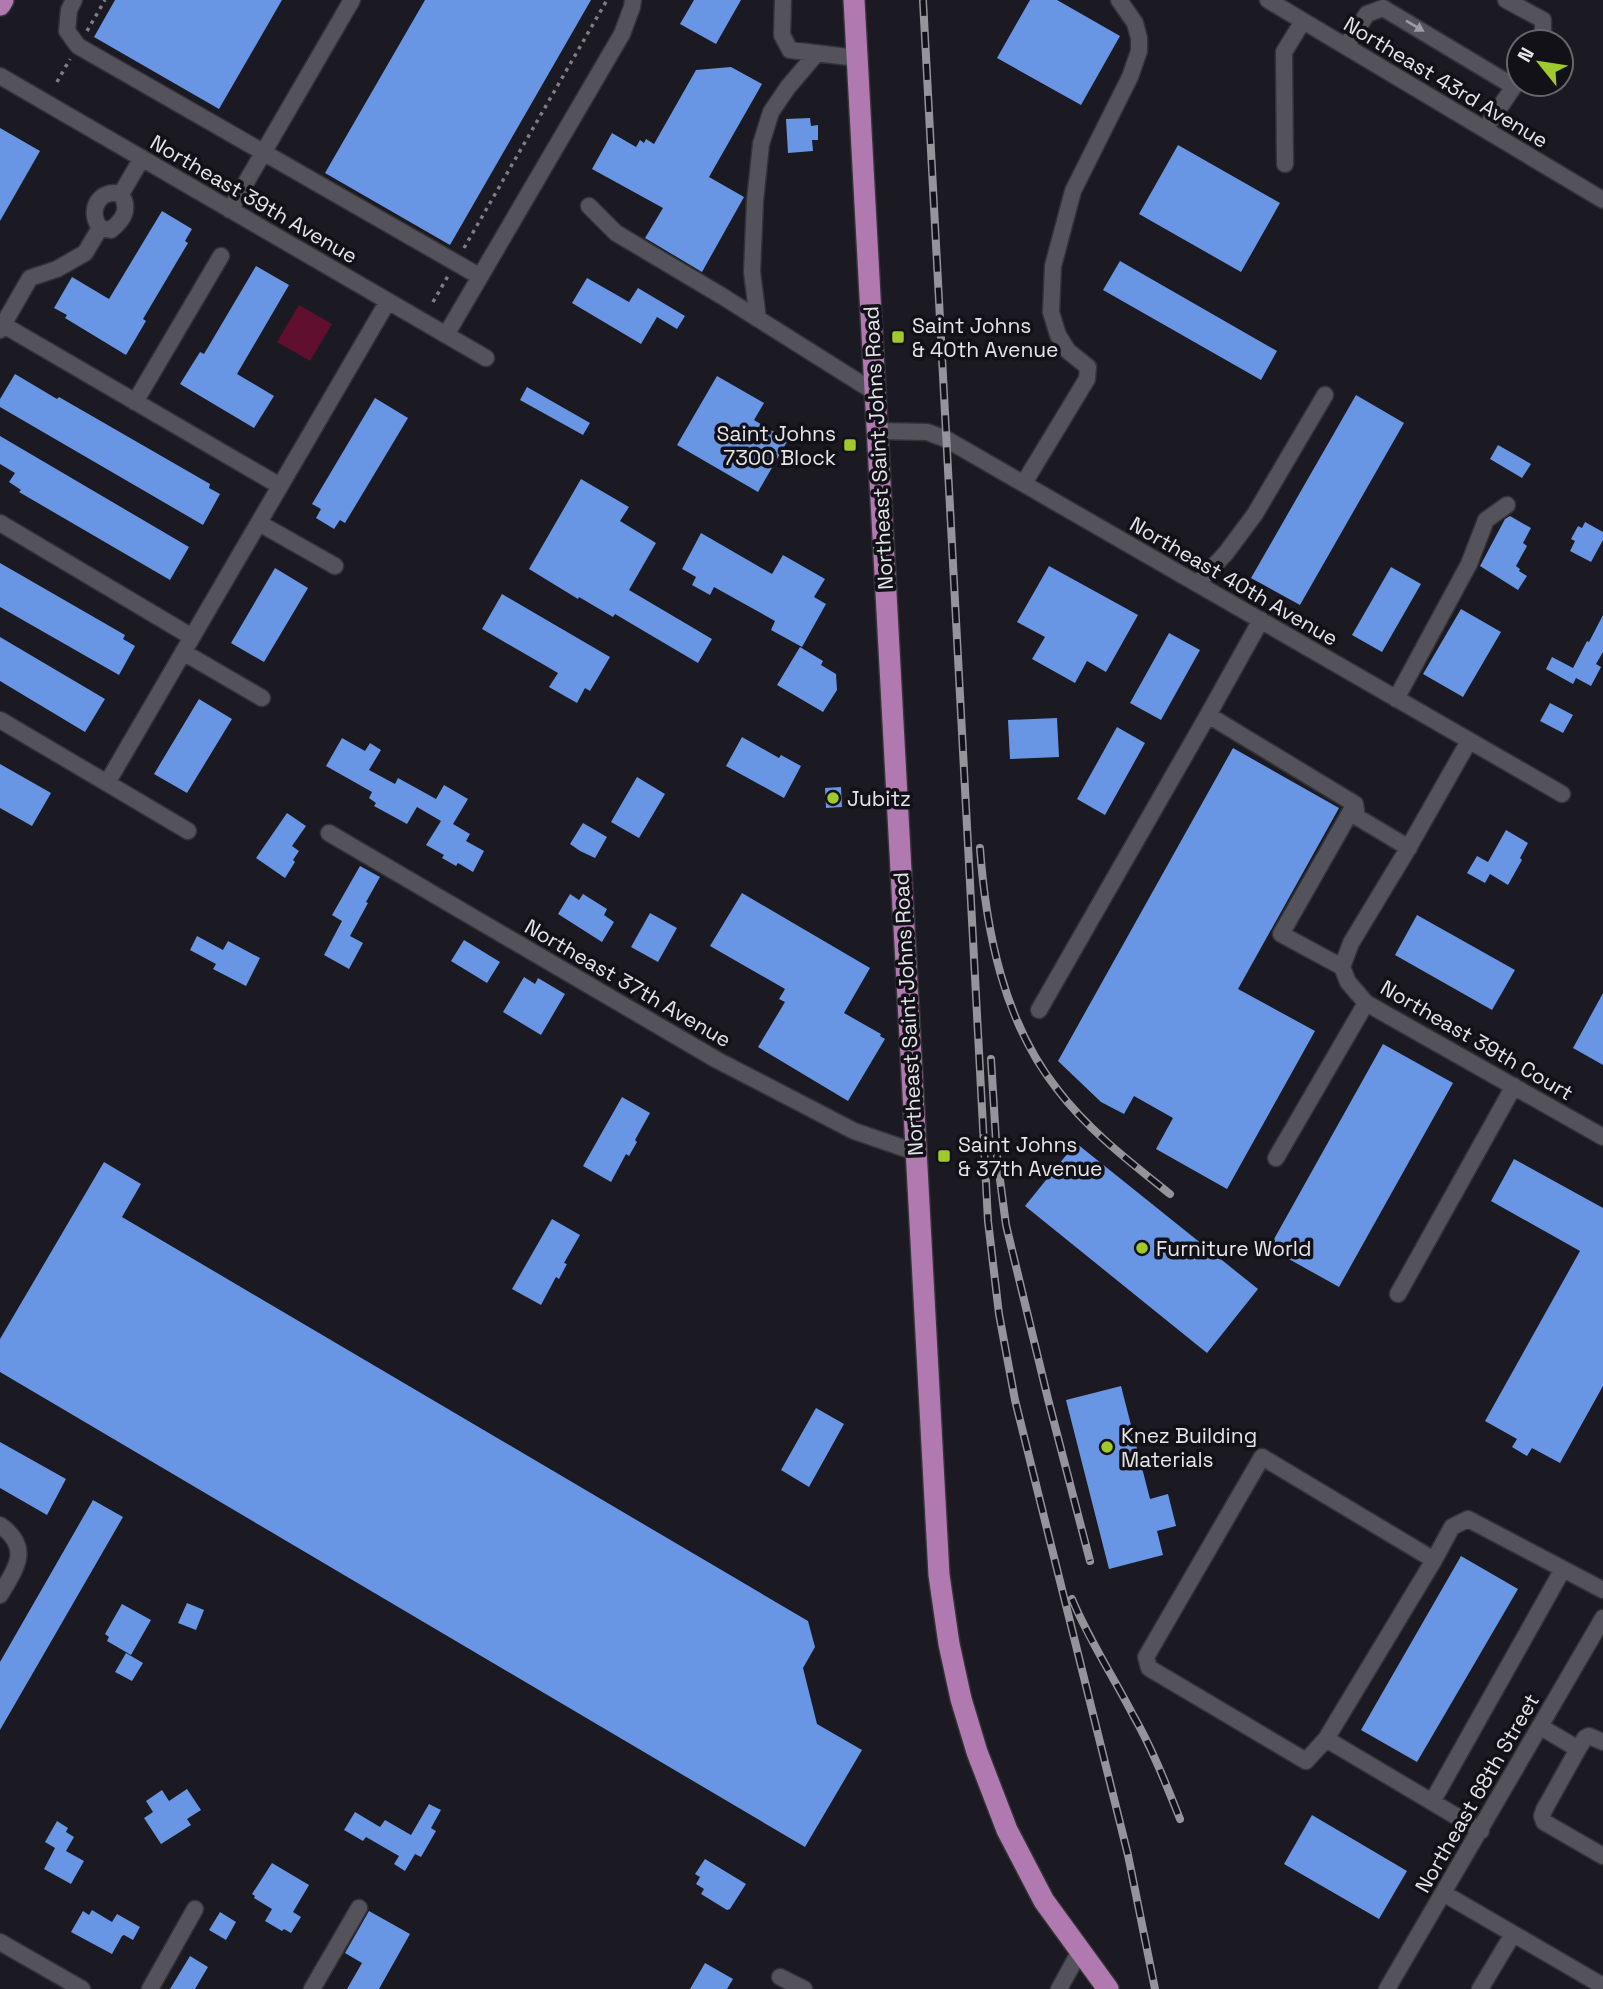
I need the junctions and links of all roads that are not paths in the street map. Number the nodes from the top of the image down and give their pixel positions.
1 (3, 0) edge
2 (74, 0) edge
3 (352, 0) edge
4 (633, 0) edge
5 (783, 0) edge
6 (854, 0) edge
7 (1119, 0) edge
8 (1268, 0) edge
9 (1506, 0) edge
10 (0, 5) edge
11 (1303, 21) junction
12 (1543, 28) edge
13 (1346, 46) junction
14 (817, 53) junction
15 (857, 58) junction
16 (0, 76) edge
17 (1505, 76) edge
18 (1506, 98) edge
19 (1485, 130) junction
20 (264, 152) junction
21 (142, 158) junction
22 (1285, 164) dead end
23 (121, 194) junction
24 (1603, 200) edge
25 (589, 206) dead end
26 (230, 210) junction
27 (100, 228) junction
28 (221, 256) dead end
29 (480, 276) junction
30 (388, 301) junction
31 (758, 319) junction
32 (1, 326) edge
33 (446, 335) junction
34 (486, 358) dead end
35 (876, 393) junction
36 (1325, 395) dead end
37 (135, 402) junction
38 (878, 431) junction
39 (1024, 483) junction
40 (280, 486) junction
41 (1507, 505) dead end
42 (0, 523) edge
43 (259, 523) junction
44 (335, 566) dead end
45 (1198, 583) junction
46 (1261, 620) junction
47 (192, 637) junction
48 (183, 652) junction
49 (262, 698) dead end
50 (1396, 698) junction
51 (1208, 715) junction
52 (0, 720) edge
53 (1469, 741) junction
54 (107, 783) junction
55 (1562, 794) dead end
56 (1355, 804) junction
57 (188, 831) dead end
58 (329, 833) dead end
59 (1409, 848) junction
60 (1342, 967) junction
61 (1366, 1003) junction
62 (1039, 1010) dead end
63 (1514, 1086) junction
64 (1603, 1136) edge
65 (915, 1152) junction
66 (1276, 1158) dead end
67 (1398, 1294) dead end
68 (0, 1525) edge
69 (1434, 1560) junction
70 (1563, 1569) junction
71 (1603, 1590) edge
72 (0, 1595) edge
73 (1602, 1623) edge
74 (1541, 1727) junction
75 (1326, 1739) junction
76 (1603, 1742) edge
77 (1578, 1749) junction
78 (1432, 1802) junction
79 (1481, 1831) junction
80 (1603, 1856) edge
81 (1443, 1893) junction
82 (359, 1908) dead end
83 (195, 1909) dead end
84 (1513, 1934) junction
85 (0, 1942) edge
86 (1080, 1951) junction
87 (780, 1977) dead end
88 (1601, 1982) edge
89 (82, 1989) edge
90 (150, 1989) edge
91 (312, 1989) edge
92 (804, 1989) edge
93 (1059, 1989) edge
94 (1108, 1989) edge
95 (1387, 1989) edge
96 (1480, 1989) edge

1 - 10 main road
2 - 20 street
3 - 20 street
4 - 29 street
5 - 14 street
6 - 15 main road, Northeast Saint Johns Road
7 - 39 street
8 - 11 street, Northeast 43rd Avenue
9 - 12 street
11 - 13 street, Northeast 43rd Avenue
11 - 22 street
13 -> 17 street
13 - 19 street, Northeast 43rd Avenue
14 - 15 street
14 - 31 street
15 - 35 main road, Northeast Saint Johns Road
16 - 21 street, Northeast 39th Avenue
18 - 19 street
19 - 24 street, Northeast 43rd Avenue
20 - 26 street
20 - 29 street
21 - 23 street
21 - 26 street, Northeast 39th Avenue
23 - 27 street
23 - 27 street
25 - 31 street
26 - 30 street, Northeast 39th Avenue
27 - 32 street
28 - 37 street
29 - 33 street
30 - 33 street, Northeast 39th Avenue
30 - 40 street
31 - 35 street
32 - 37 street
33 - 34 street, Northeast 39th Avenue
35 - 38 main road, Northeast Saint Johns Road
36 - 45 street
37 - 40 street
38 - 39 street, Northeast 40th Avenue
38 - 65 main road, Northeast Saint Johns Road
39 - 45 street, Northeast 40th Avenue
40 - 43 street
41 - 50 street
42 - 47 street
43 - 44 street
43 - 47 street
45 - 46 street, Northeast 40th Avenue
46 - 50 street, Northeast 40th Avenue
46 - 51 street
47 - 48 street
48 - 49 street
48 - 54 street
50 - 53 street, Northeast 40th Avenue
51 - 56 street
51 - 62 street
52 - 54 street
53 - 55 street, Northeast 40th Avenue
53 - 59 street
54 - 57 street
56 - 59 street
56 - 60 street
58 - 65 street, Northeast 37th Avenue
59 - 60 street
60 - 61 street, Northeast 39th Court
61 - 63 street, Northeast 39th Court
61 - 66 street
63 - 64 street, Northeast 39th Court
63 - 67 street
65 - 86 main road, Northeast Saint Johns Road
68 - 72 street
69 - 70 street
69 - 75 street
69 - 75 street
70 - 71 street
70 - 78 street
73 - 74 street, Northeast 68th Street
74 - 77 street
74 - 79 street, Northeast 68th Street
75 - 78 street
76 - 77 street
77 - 80 street
78 - 79 street
79 - 81 street, Northeast 68th Street
81 - 84 street
81 - 95 street, Northeast 68th Street
82 - 91 street
83 - 90 street
84 - 88 street
84 - 96 street
85 - 89 street
86 - 93 street
86 - 94 main road, Northeast Saint Johns Road
87 - 92 street

